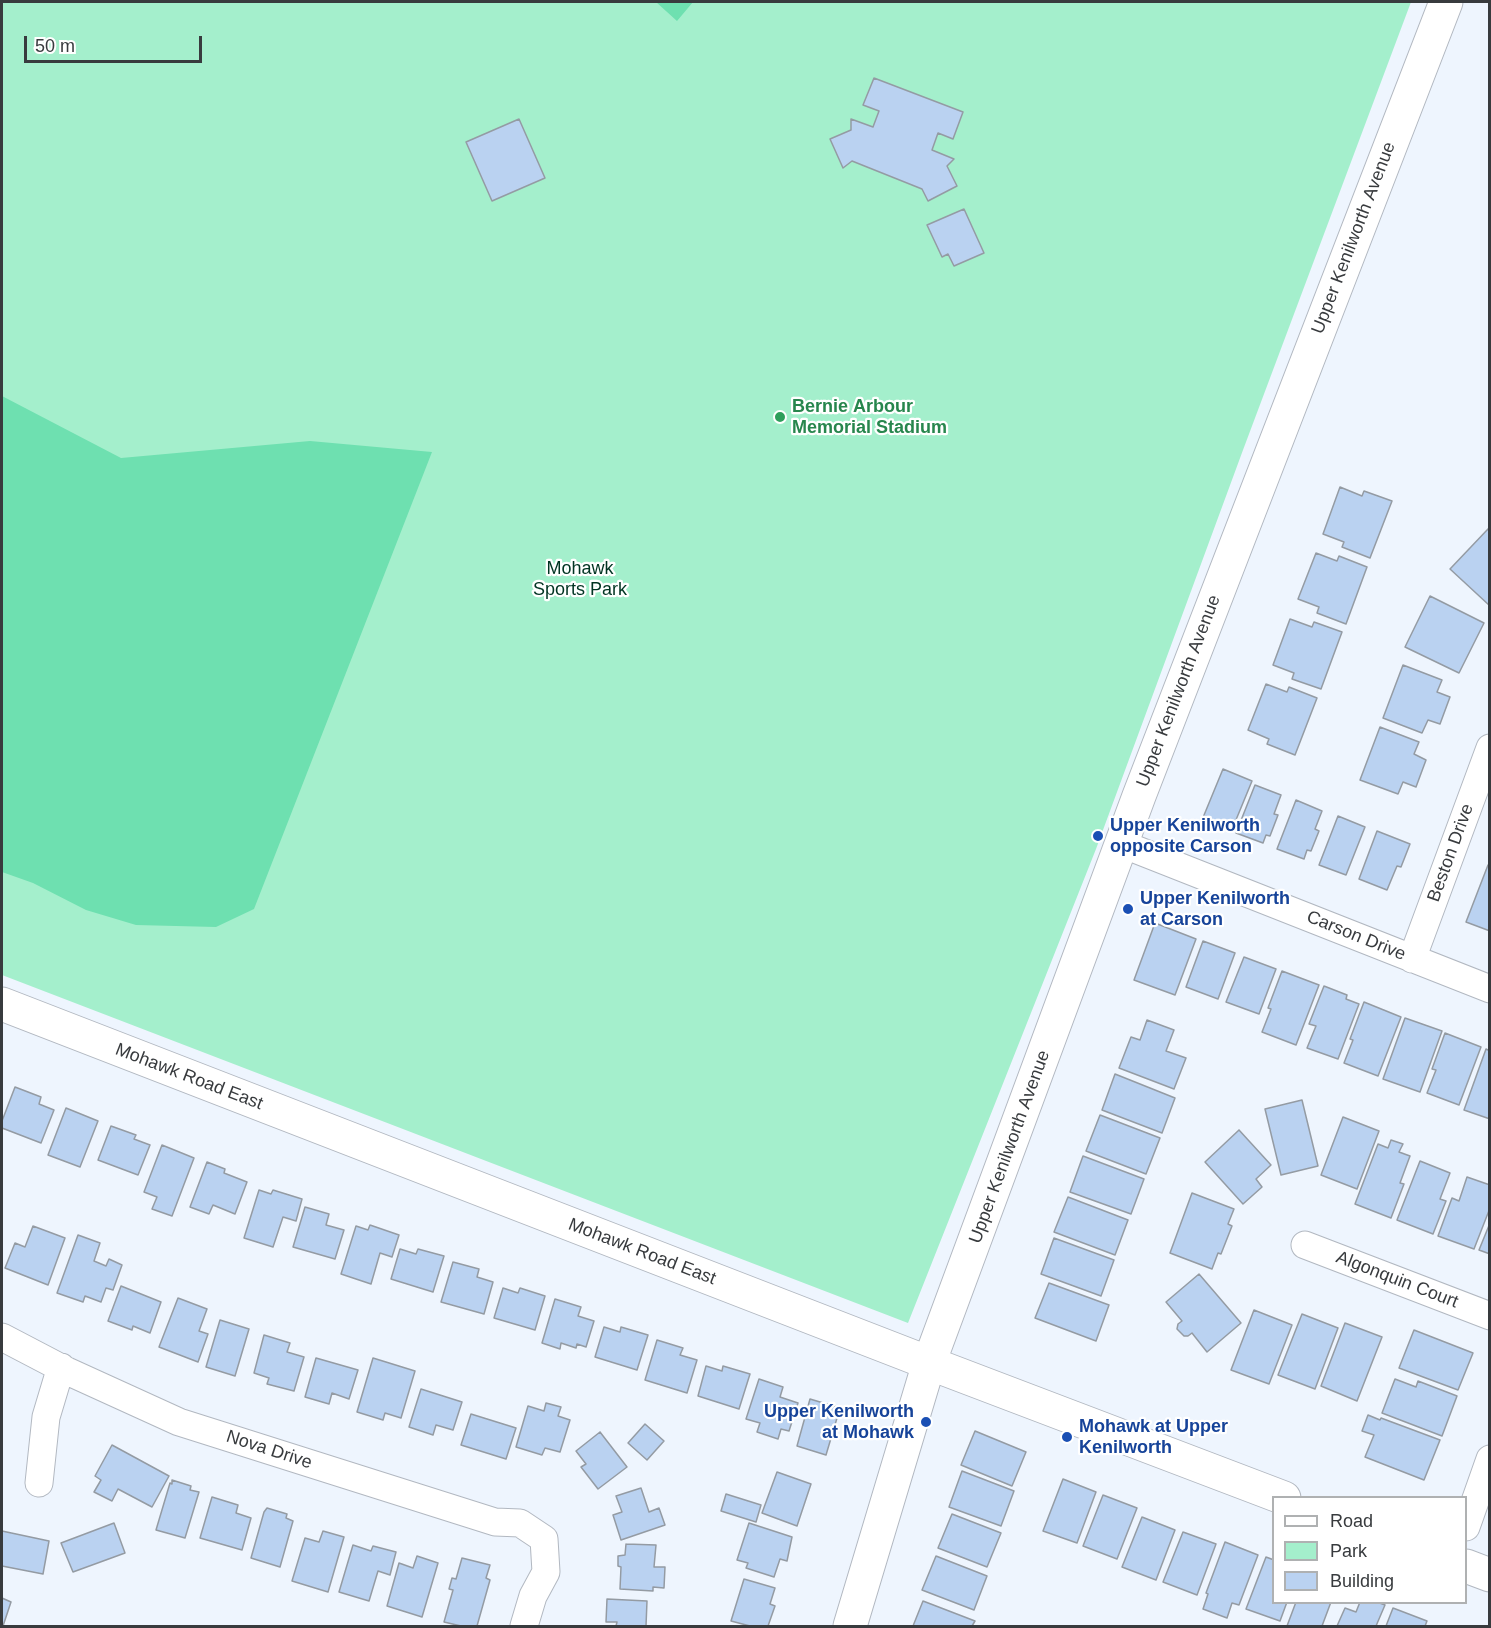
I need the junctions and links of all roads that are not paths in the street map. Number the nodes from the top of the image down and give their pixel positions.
1 (1446, 2) edge
2 (1490, 748) edge
3 (1122, 844) junction
4 (1412, 959) junction
5 (1490, 989) edge
6 (2, 1004) edge
7 (1305, 1245) dead end
8 (1490, 1316) edge
9 (2, 1336) edge
10 (929, 1363) junction
11 (61, 1367) junction
12 (1490, 1459) edge
13 (39, 1483) dead end
14 (1281, 1496) edge
15 (1467, 1524) edge
16 (1467, 1566) edge
17 (1490, 1575) edge
18 (524, 1626) edge
19 (850, 1626) edge

1 - 3 street, Upper Kenilworth Avenue
2 - 4 street, Beston Drive
3 - 4 street, Carson Drive
3 - 10 street, Upper Kenilworth Avenue
4 - 5 street, Carson Drive
6 - 10 street, Mohawk Road East
7 - 8 street, Algonquin Court
9 - 11 street, Nova Drive
10 - 14 street, Mohawk Road East
10 - 19 street, Upper Kenilworth Avenue
11 - 13 street
11 - 18 street, Nova Drive
12 - 15 street
16 - 17 street

